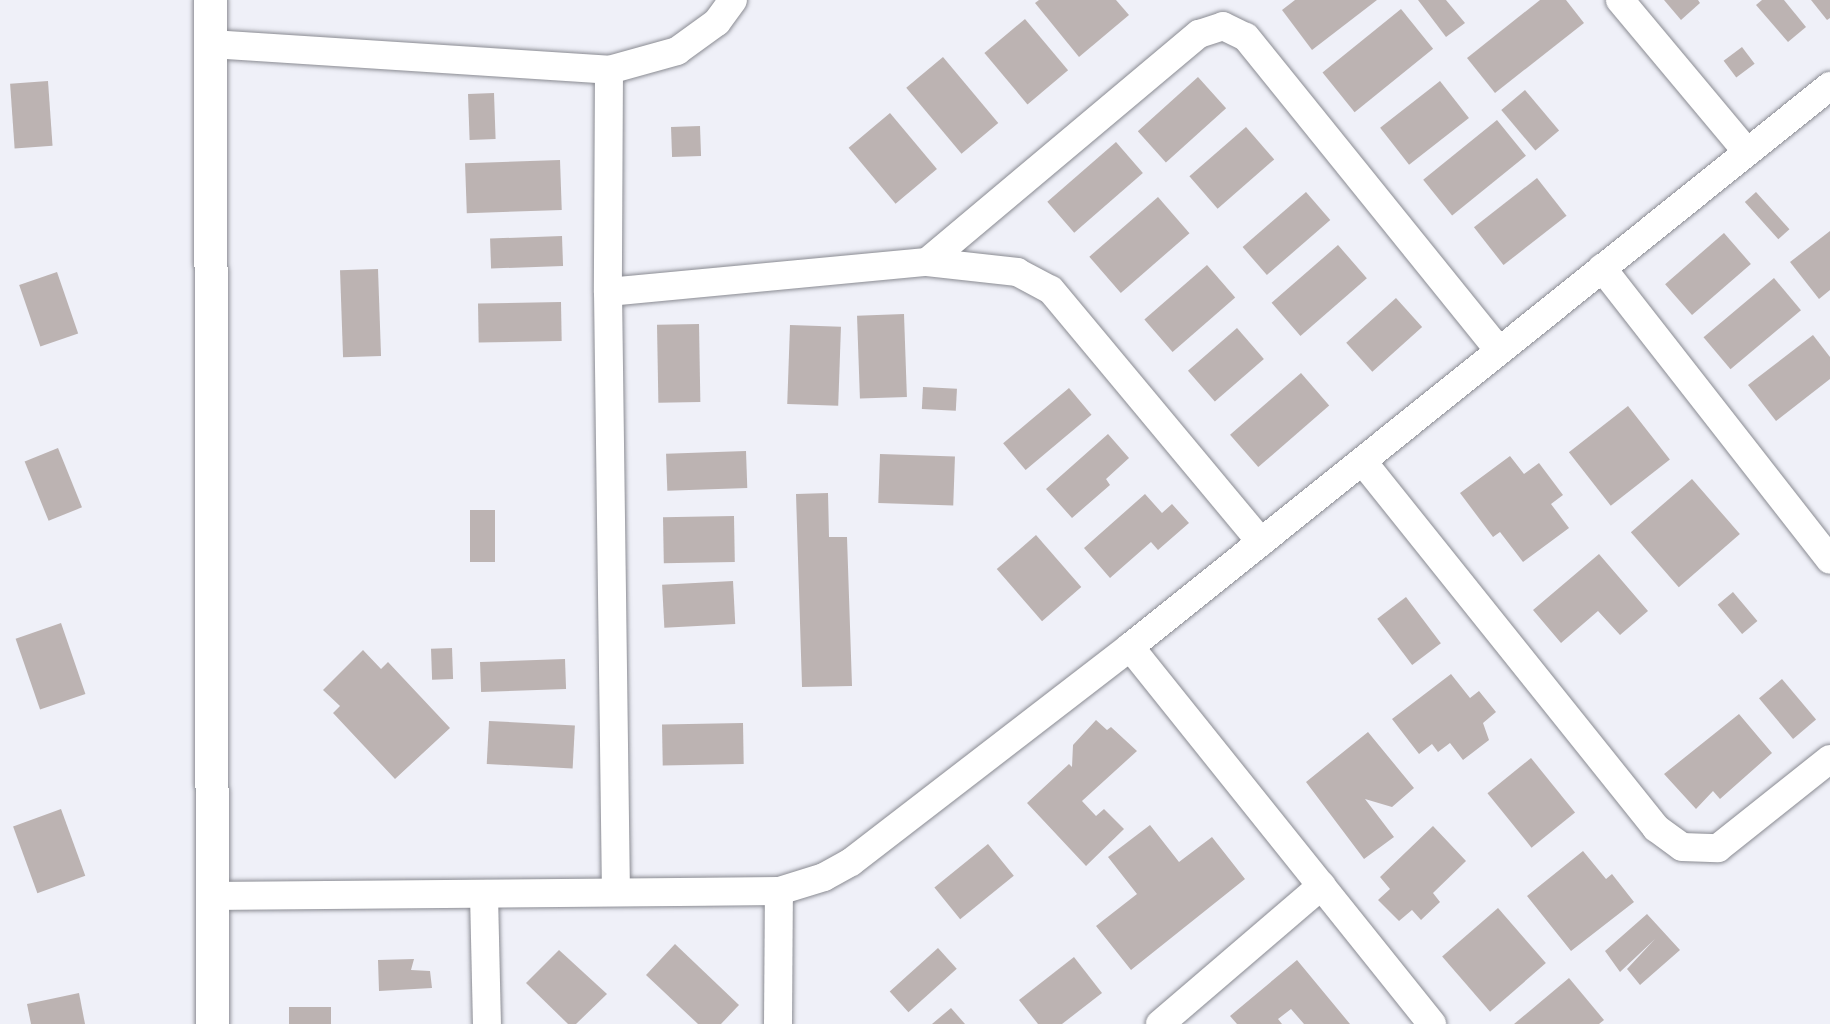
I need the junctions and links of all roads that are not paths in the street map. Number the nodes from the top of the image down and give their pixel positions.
1 (210, 0) edge
2 (733, 0) edge
3 (1620, 0) edge
4 (211, 44) junction
5 (609, 70) junction
6 (1829, 88) edge
7 (1747, 152) junction
8 (927, 262) junction
9 (1602, 268) junction
10 (608, 292) junction
11 (1499, 351) junction
12 (1363, 462) junction
13 (1261, 542) junction
14 (1830, 560) edge
15 (1130, 647) junction
16 (1830, 759) edge
17 (1322, 885) junction
18 (779, 891) junction
19 (616, 892) junction
20 (484, 894) junction
21 (210, 896) junction
22 (212, 1024) edge
23 (487, 1024) edge
24 (778, 1024) edge
25 (1160, 1024) edge
26 (1432, 1024) edge

1 - 4 street
2 - 5 street
3 - 7 street
4 - 5 street
4 - 21 street
5 - 10 street
6 - 7 street
7 - 9 street
8 - 10 street
8 - 11 street
8 - 13 street
9 - 11 street
9 - 14 street
10 - 19 street
11 - 12 street
12 - 13 street
12 - 16 street
13 - 15 street
15 - 17 street
15 - 18 street
17 - 25 street
17 - 26 street
18 - 19 street
18 - 24 street
19 - 20 street
20 - 21 street
20 - 23 street
21 - 22 street

